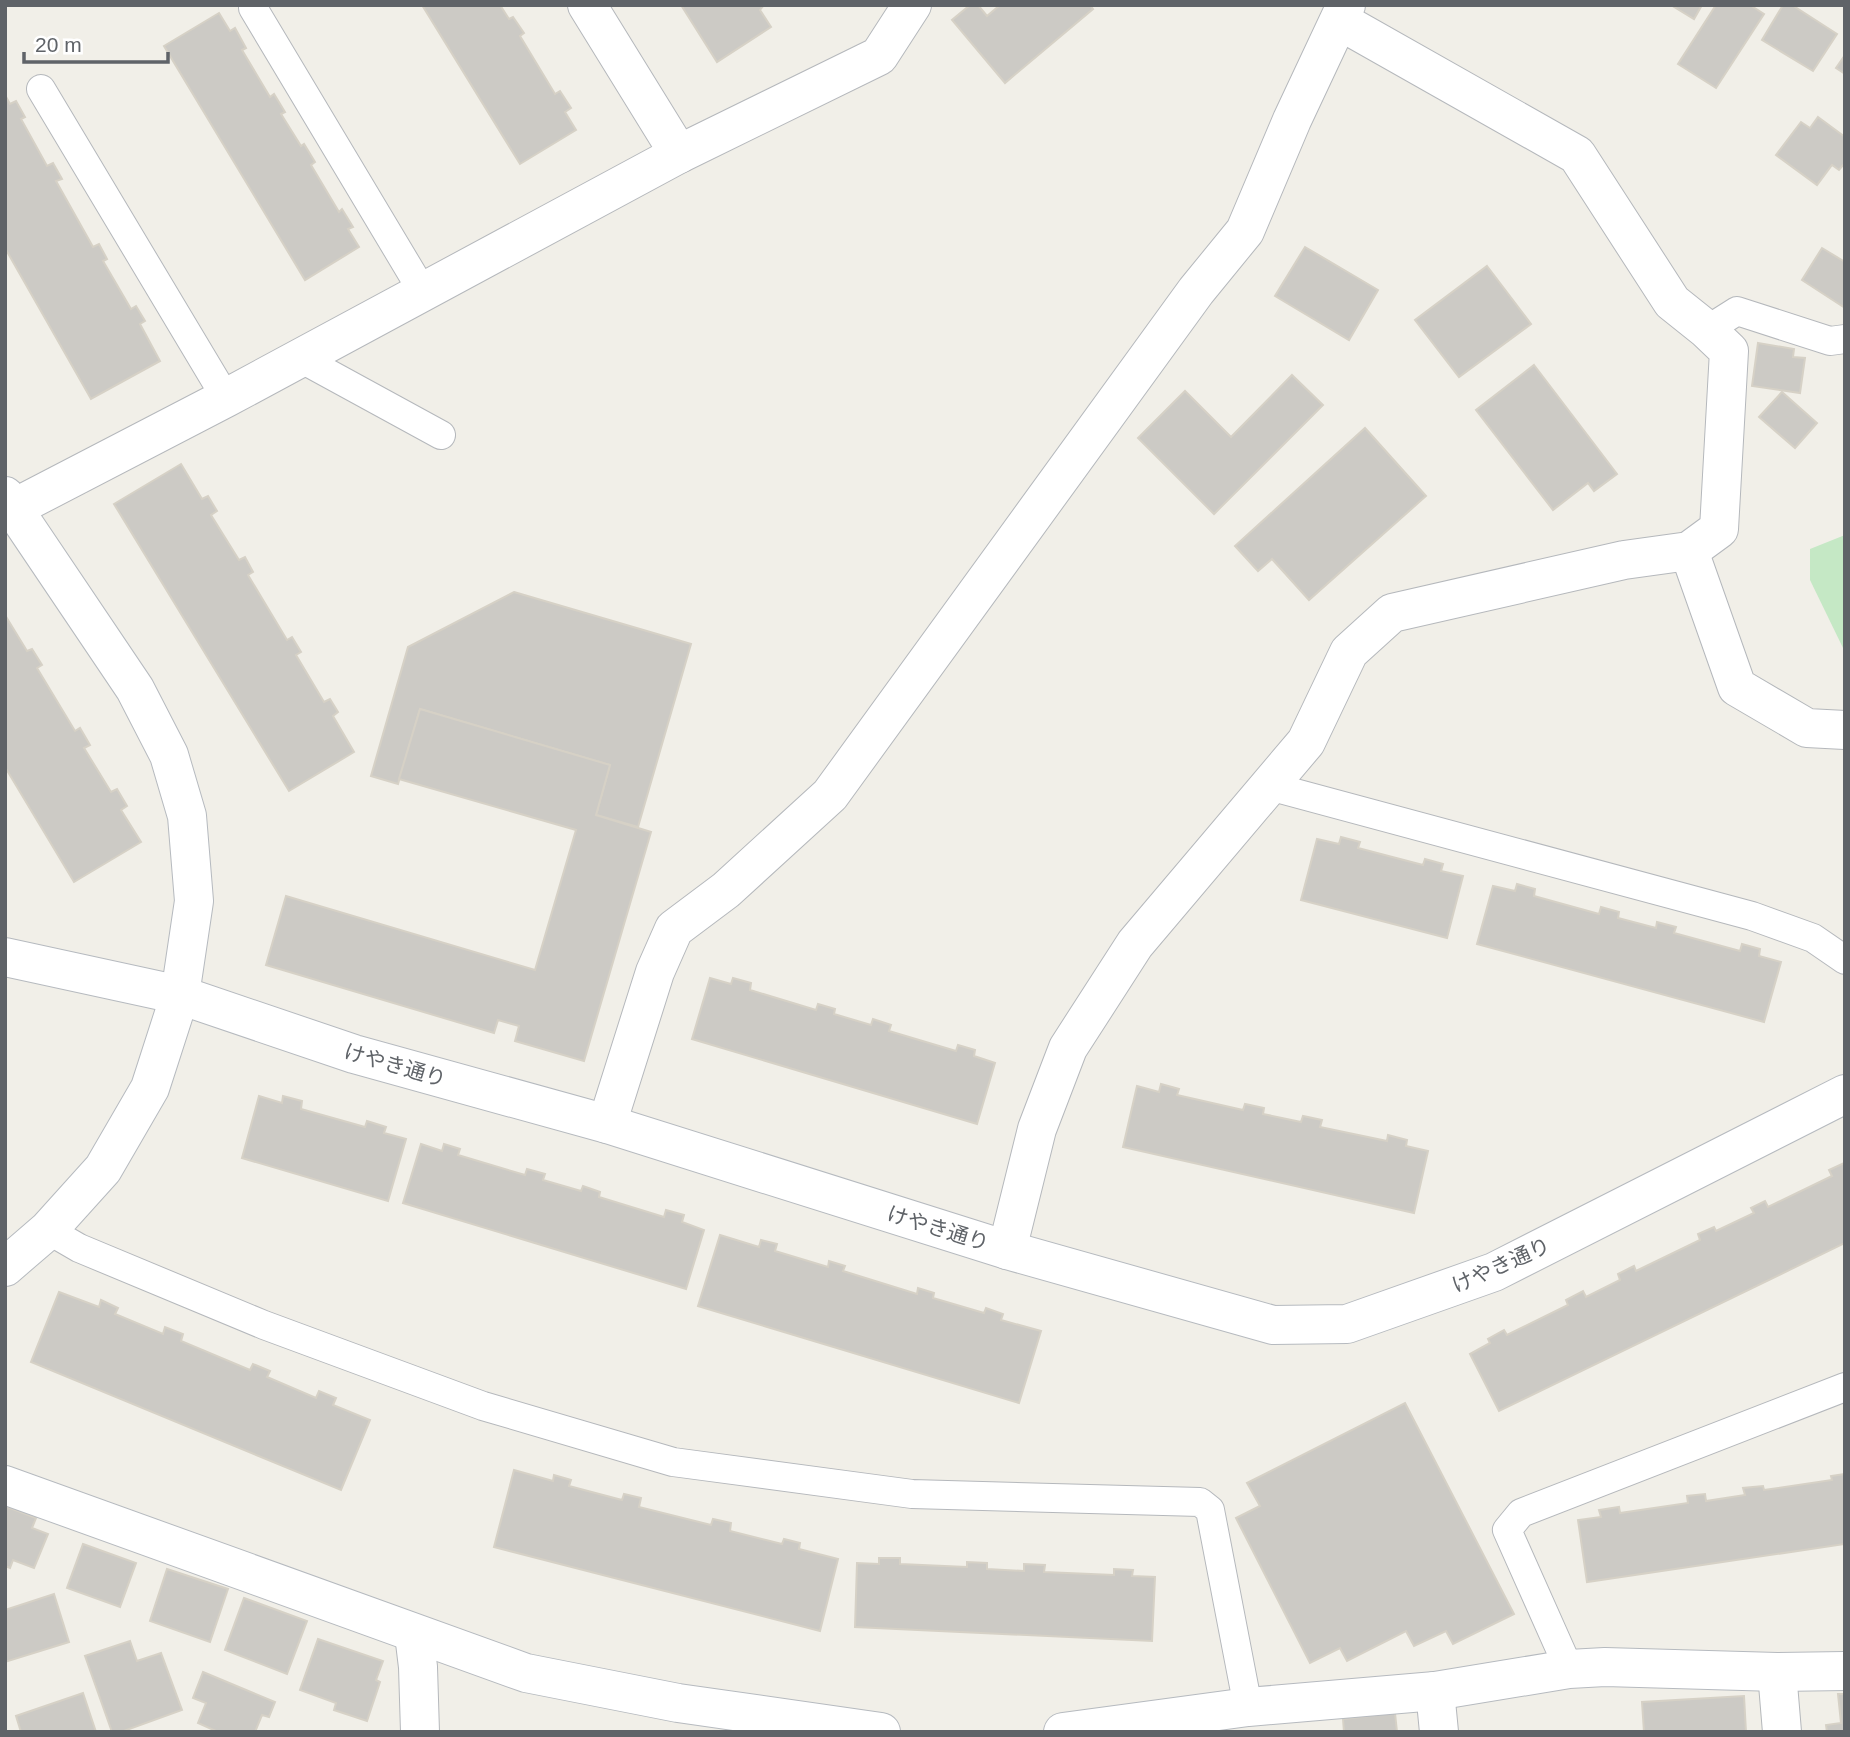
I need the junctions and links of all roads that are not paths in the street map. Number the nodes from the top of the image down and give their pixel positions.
1 (587, 5) edge
2 (912, 5) edge
3 (253, 8) dead end
4 (1343, 13) edge
5 (41, 89) dead end
6 (678, 154) junction
7 (423, 292) junction
8 (1707, 330) junction
9 (1845, 339) edge
10 (300, 358) junction
11 (226, 398) junction
12 (441, 435) dead end
13 (10, 502) edge
14 (1689, 551) junction
15 (1845, 730) edge
16 (1269, 786) junction
17 (5, 957) edge
18 (1845, 960) edge
19 (180, 995) junction
20 (1845, 1094) edge
21 (607, 1124) junction
22 (48, 1230) junction
23 (1007, 1250) junction
24 (5, 1267) edge
25 (1845, 1387) edge
26 (5, 1485) edge
27 (414, 1634) junction
28 (1569, 1669) junction
29 (1845, 1671) edge
30 (1777, 1672) junction
31 (1435, 1691) junction
32 (1248, 1707) junction
33 (420, 1732) edge
34 (881, 1732) edge
35 (1063, 1732) edge
36 (1439, 1732) edge
37 (1782, 1732) edge

1 - 6 street
2 - 6 street
3 - 7 lane
4 - 8 street
4 - 21 street
5 - 11 lane
6 - 7 street
7 - 10 street
8 - 9 lane
8 - 14 street
10 - 11 street
10 - 12 lane
11 - 13 street
13 - 19 street
14 - 15 street
14 - 16 street
16 - 18 lane
16 - 23 street
17 - 19 street, けやき通り
19 - 21 street, けやき通り
19 - 22 street
20 - 23 street, けやき通り
21 - 23 street, けやき通り
22 - 24 street
22 - 32 lane
25 - 28 lane
26 - 27 street
27 - 33 street
27 - 34 street
28 - 30 street
28 - 31 street
29 - 30 street
30 - 37 street
31 - 32 street
31 - 36 street
32 - 35 street

